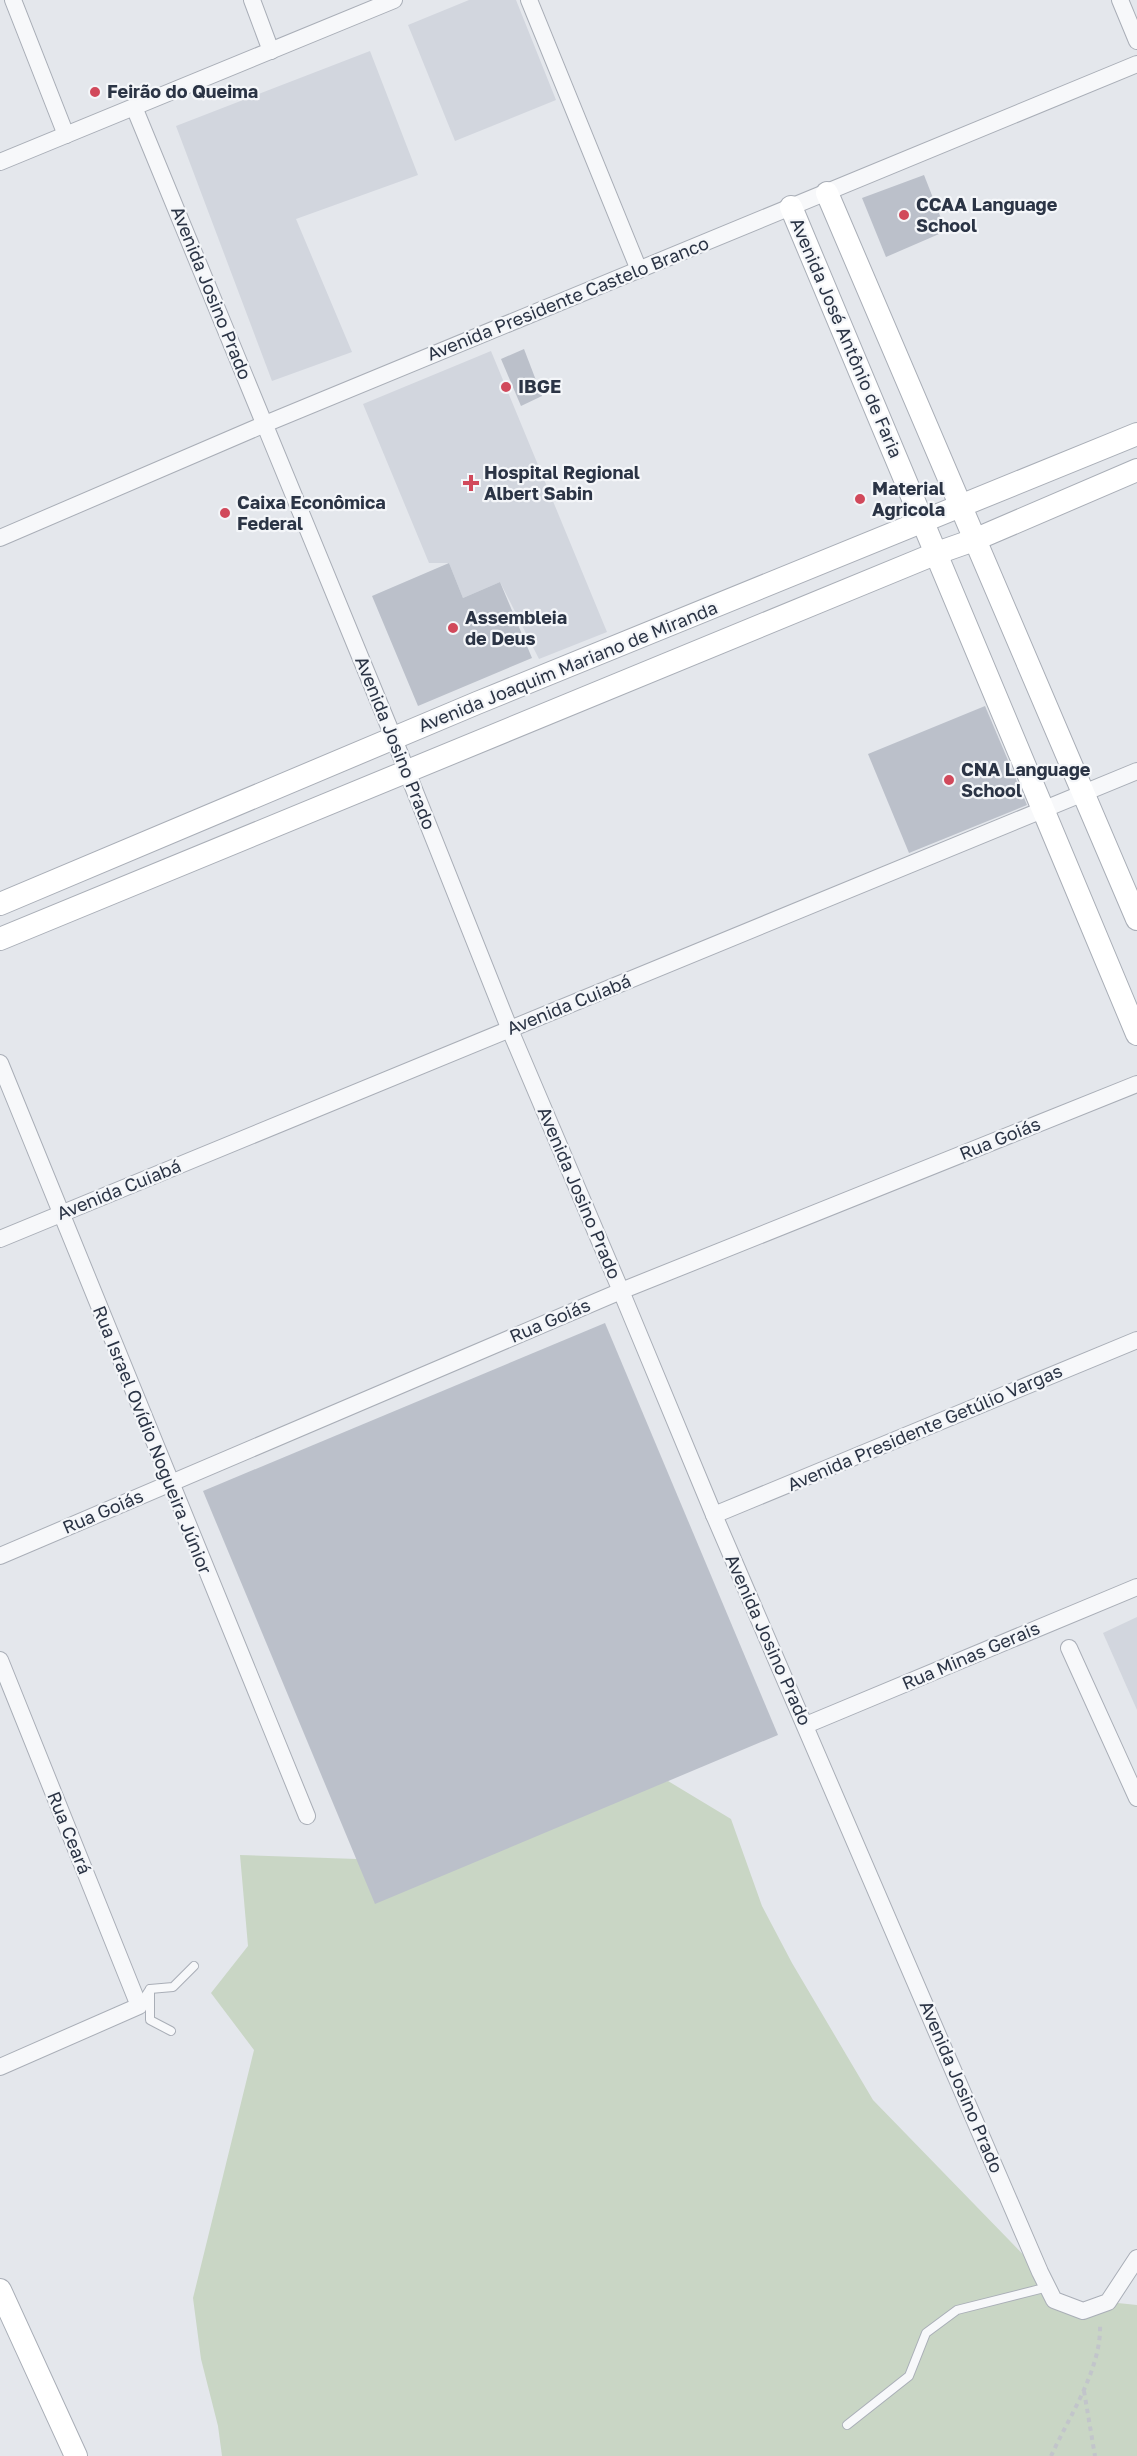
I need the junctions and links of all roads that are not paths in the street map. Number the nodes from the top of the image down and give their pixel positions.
1 (13, 0) edge
2 (252, 0) edge
3 (394, 0) edge
4 (528, 0) edge
5 (1120, 0) edge
6 (1137, 41) edge
7 (270, 51) junction
8 (1137, 64) edge
9 (134, 107) junction
10 (66, 135) junction
11 (0, 162) edge
12 (827, 193) junction
13 (791, 207) junction
14 (639, 270) junction
15 (265, 424) junction
16 (1137, 434) edge
17 (1137, 470) edge
18 (962, 507) junction
19 (924, 523) junction
20 (0, 538) edge
21 (974, 540) junction
22 (936, 553) junction
23 (574, 664) junction
24 (588, 696) junction
25 (394, 739) junction
26 (407, 770) junction
27 (1137, 771) edge
28 (1084, 793) junction
29 (1044, 809) junction
30 (0, 904) edge
31 (1137, 919) edge
32 (0, 939) edge
33 (510, 1030) junction
34 (1137, 1034) edge
35 (0, 1063) edge
36 (1137, 1084) edge
37 (61, 1214) junction
38 (0, 1239) edge
39 (621, 1291) junction
40 (1137, 1340) edge
41 (169, 1483) junction
42 (714, 1515) junction
43 (0, 1556) edge
44 (1137, 1587) edge
45 (1069, 1648) dead end
46 (0, 1660) edge
47 (806, 1725) junction
48 (1137, 1798) edge
49 (307, 1815) dead end
50 (194, 1966) dead end
51 (150, 1989) junction
52 (139, 2006) junction
53 (171, 2031) dead end
54 (0, 2067) edge
55 (1137, 2258) edge
56 (1048, 2287) junction
57 (0, 2290) edge
58 (847, 2425) dead end
59 (76, 2456) edge

1 - 10 street
2 - 7 street
3 - 7 street
4 - 14 street
5 - 6 street
7 - 9 street
8 - 12 street, Avenida Presidente Castelo Branco
9 - 10 street
9 - 15 street, Avenida Josino Prado
10 - 11 street
12 - 13 street, Avenida Presidente Castelo Branco
12 - 18 street
13 - 14 street, Avenida Presidente Castelo Branco
13 - 19 street, Avenida José Antônio de Faria
14 - 15 street, Avenida Presidente Castelo Branco
15 - 20 street, Avenida Presidente Castelo Branco
15 - 25 street, Avenida Josino Prado
16 - 18 street, Avenida Joaquim Mariano de Miranda
17 - 21 street, Avenida Joaquim Mariano de Miranda
18 - 19 street, Avenida Joaquim Mariano de Miranda
18 - 21 street
19 - 22 street, Avenida José Antônio de Faria
19 - 23 street, Avenida Joaquim Mariano de Miranda
21 - 22 street, Avenida Joaquim Mariano de Miranda
21 - 28 street
22 - 24 street, Avenida Joaquim Mariano de Miranda
22 - 29 street, Avenida José Antônio de Faria
23 - 24 street
23 - 25 street, Avenida Joaquim Mariano de Miranda
24 - 26 street, Avenida Joaquim Mariano de Miranda
25 - 26 street, Avenida Josino Prado
25 - 30 street, Avenida Joaquim Mariano de Miranda
26 - 32 street, Avenida Joaquim Mariano de Miranda
26 - 33 street, Avenida Josino Prado
27 - 28 street, Avenida Cuiabá
28 - 29 street, Avenida Cuiabá
28 - 31 street
29 - 33 street, Avenida Cuiabá
29 - 34 street, Avenida José Antônio de Faria
33 - 37 street, Avenida Cuiabá
33 - 39 street, Avenida Josino Prado
35 - 37 street, Rua Israel Ovídio Nogueira Júnior
36 - 39 street, Rua Goiás
37 - 38 street, Avenida Cuiabá
37 - 41 street, Rua Israel Ovídio Nogueira Júnior
39 - 41 street, Rua Goiás
39 - 42 street, Avenida Josino Prado
40 - 42 street, Avenida Presidente Getúlio Vargas
41 - 43 street, Rua Goiás
41 - 49 street, Rua Israel Ovídio Nogueira Júnior
42 - 47 street, Avenida Josino Prado
44 - 47 street, Rua Minas Gerais
45 - 48 street
46 - 52 street, Rua Ceará
47 - 56 street, Avenida Josino Prado
50 - 51 lane
51 - 52 lane
51 - 53 lane
52 - 54 street
55 - 56 street
56 - 58 lane
57 - 59 street

